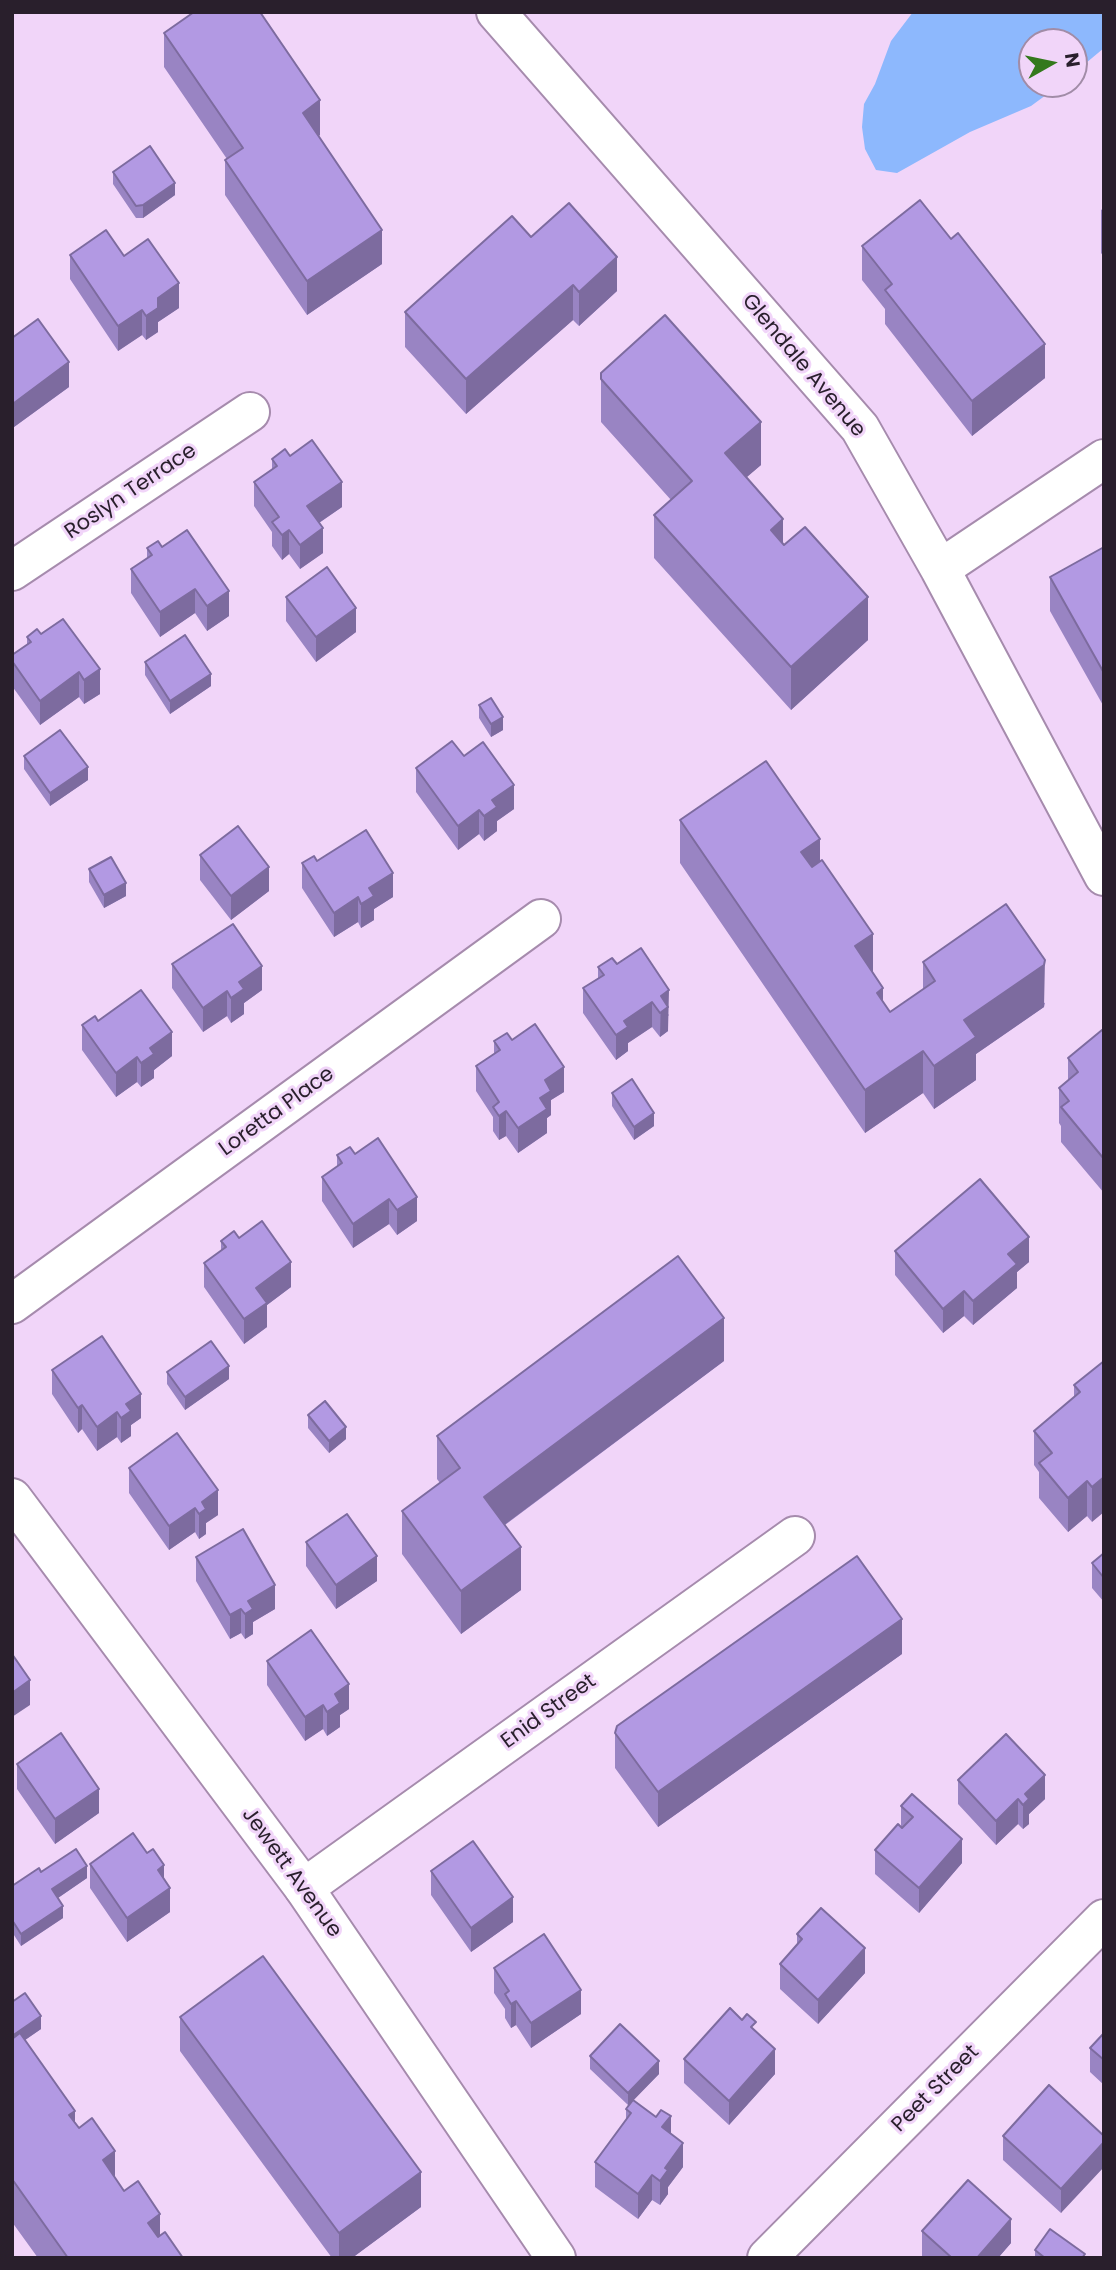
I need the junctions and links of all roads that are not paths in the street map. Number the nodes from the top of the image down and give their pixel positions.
1 (496, 12) edge
2 (250, 412) dead end
3 (1104, 459) edge
4 (940, 569) junction
5 (12, 571) edge
6 (1104, 876) edge
7 (541, 919) dead end
8 (12, 1304) edge
9 (12, 1498) edge
10 (794, 1536) dead end
11 (304, 1888) junction
12 (1104, 1919) edge
13 (556, 2258) edge
14 (767, 2258) edge

1 - 4 street, Glendale Avenue
2 - 5 street, Roslyn Terrace
3 - 4 street
4 - 6 street, Glendale Avenue
7 - 8 street, Loretta Place
9 - 11 street, Jewett Avenue
10 - 11 street, Enid Street
11 - 13 street, Jewett Avenue
12 - 14 street, Peet Street

